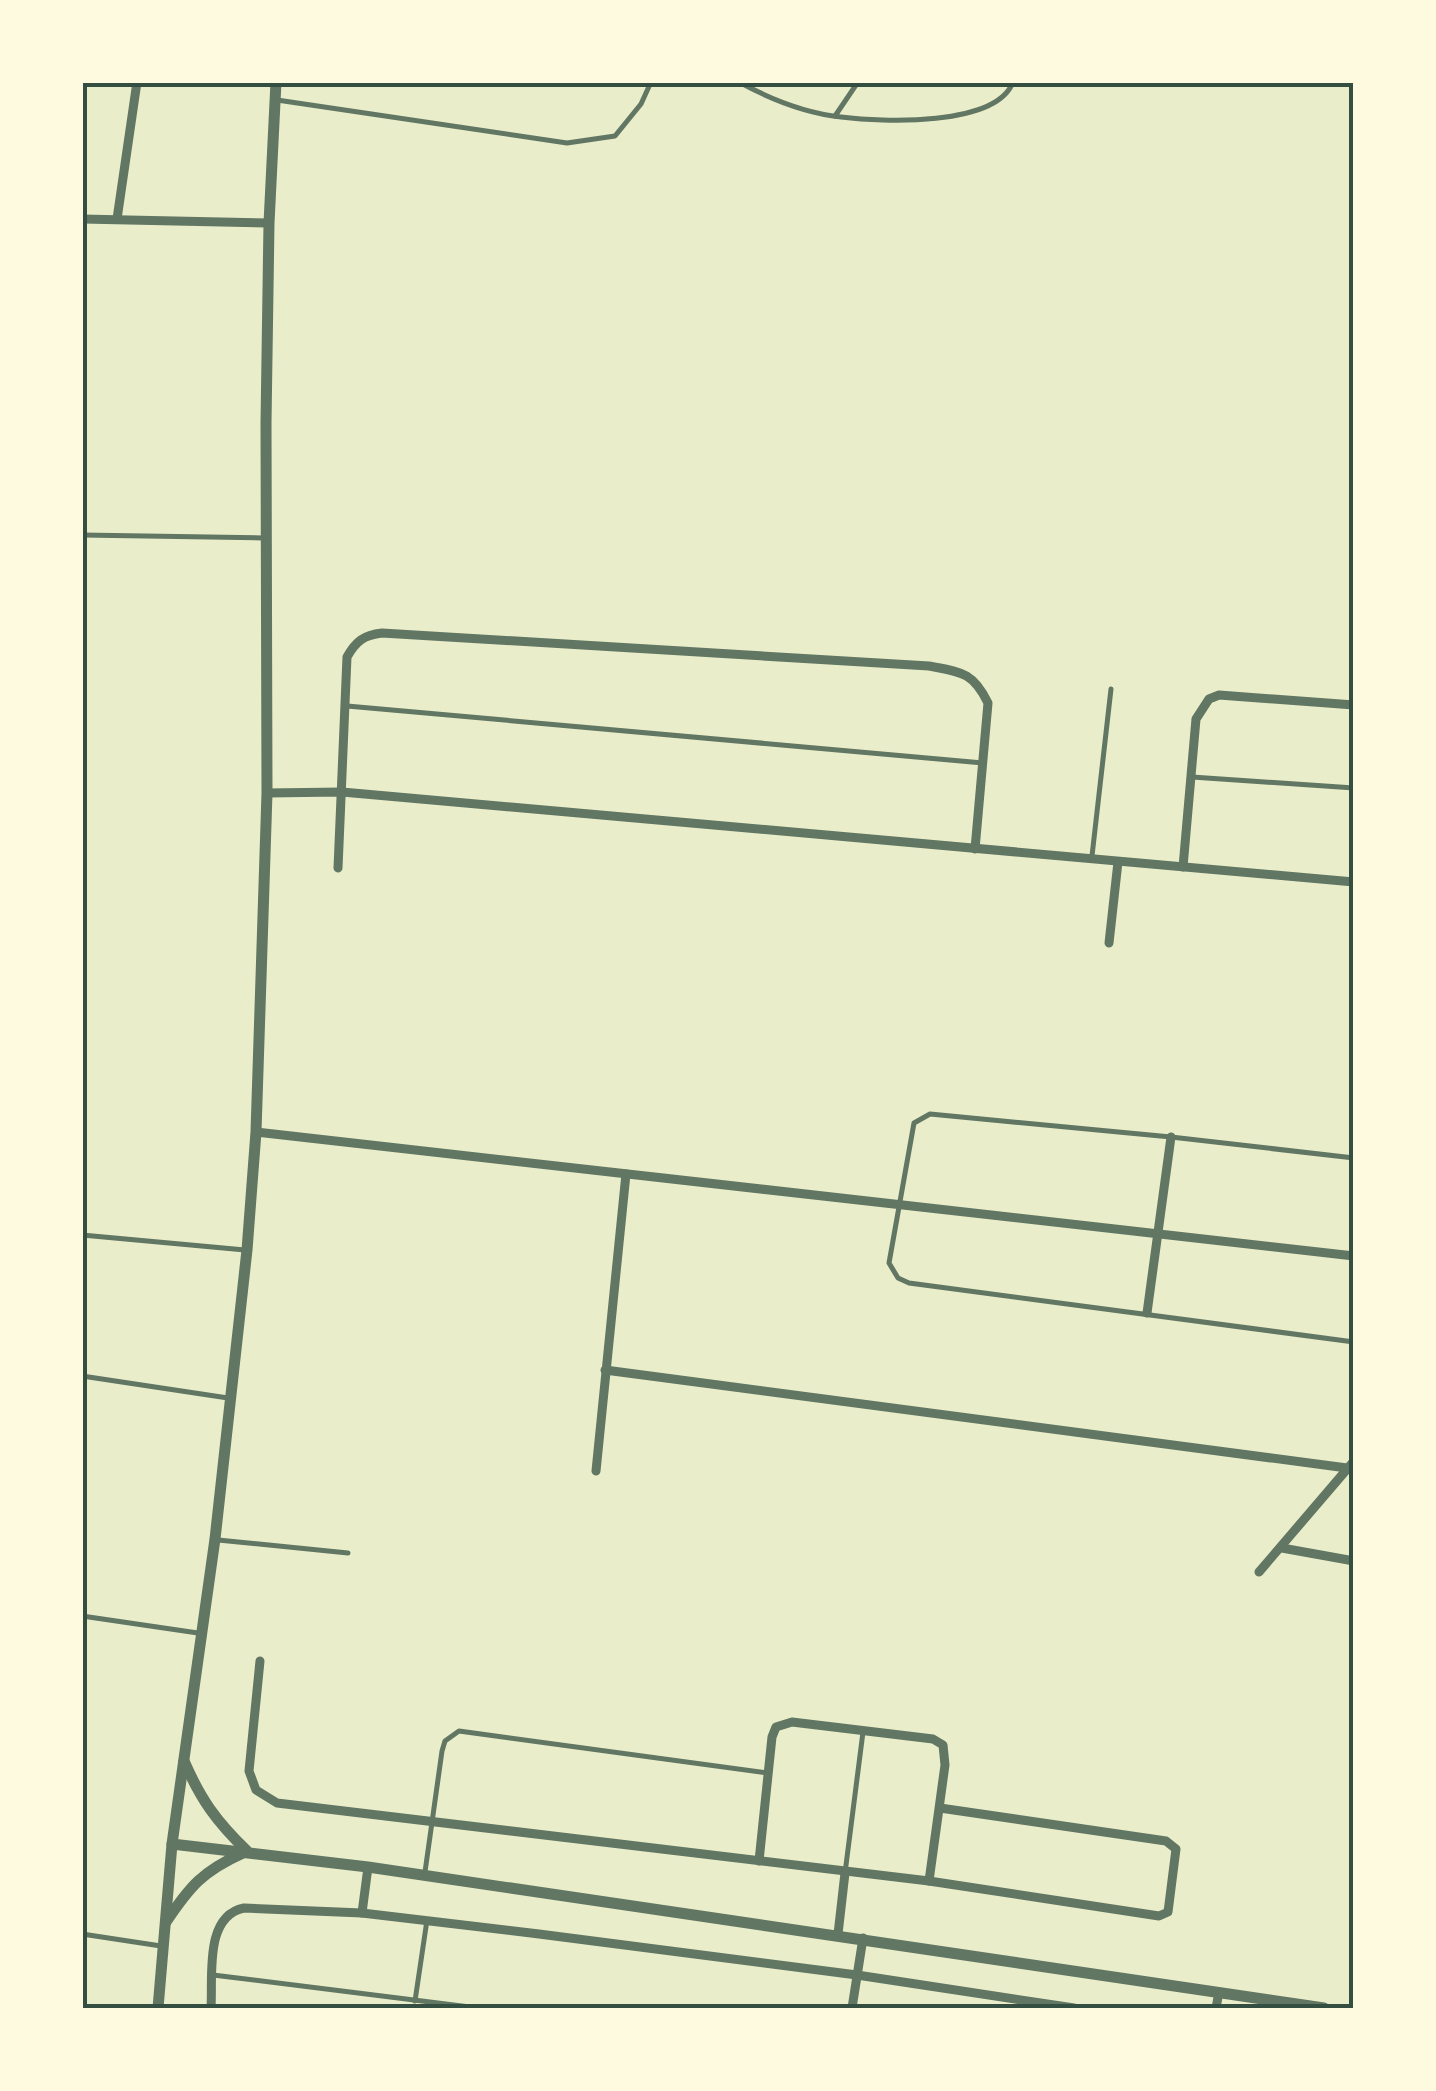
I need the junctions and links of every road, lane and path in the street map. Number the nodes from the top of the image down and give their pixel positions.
1 (136, 82) edge
2 (276, 82) edge
3 (651, 82) edge
4 (739, 82) edge
5 (858, 82) edge
6 (1014, 82) edge
7 (274, 99) junction
8 (835, 116) junction
9 (82, 219) edge
10 (117, 219) junction
11 (269, 223) junction
12 (82, 535) edge
13 (267, 538) junction
14 (1111, 689) dead end
15 (344, 705) junction
16 (1354, 705) edge
17 (984, 762) junction
18 (1190, 777) junction
19 (1354, 788) edge
20 (342, 792) junction
21 (267, 793) junction
22 (975, 849) junction
23 (1092, 859) junction
24 (1118, 862) junction
25 (1184, 867) junction
26 (338, 868) dead end
27 (1354, 882) edge
28 (1110, 943) dead end
29 (256, 1132) junction
30 (1171, 1137) junction
31 (1354, 1158) edge
32 (626, 1174) junction
33 (899, 1204) junction
34 (1160, 1234) junction
35 (82, 1235) edge
36 (248, 1250) junction
37 (1354, 1256) edge
38 (1148, 1313) junction
39 (1354, 1342) edge
40 (606, 1370) junction
41 (82, 1376) edge
42 (230, 1398) junction
43 (1350, 1464) edge
44 (596, 1471) dead end
45 (216, 1539) junction
46 (1282, 1548) junction
47 (348, 1553) dead end
48 (1354, 1561) edge
49 (1259, 1572) dead end
50 (82, 1616) edge
51 (201, 1634) junction
52 (260, 1660) dead end
53 (863, 1732) junction
54 (183, 1759) junction
55 (768, 1774) junction
56 (940, 1808) junction
57 (431, 1823) junction
58 (172, 1844) junction
59 (247, 1851) junction
60 (759, 1861) junction
61 (368, 1867) junction
62 (845, 1873) junction
63 (424, 1875) junction
64 (929, 1882) junction
65 (362, 1912) junction
66 (427, 1920) junction
67 (163, 1926) junction
68 (82, 1934) edge
69 (838, 1934) junction
70 (862, 1938) junction
71 (161, 1946) junction
72 (213, 1975) junction
73 (857, 1975) junction
74 (1218, 1992) junction
75 (416, 2001) junction
76 (158, 2008) edge
77 (212, 2008) edge
78 (478, 2008) edge
79 (852, 2008) edge
80 (1074, 2008) edge
81 (1216, 2008) edge
82 (1324, 2008) edge

1 - 10 street
2 - 7 street
3 - 7 lane
4 - 8 lane
5 - 8 lane
6 - 8 lane
7 - 11 street
9 - 10 street
10 - 11 street
11 - 13 street
12 - 13 lane
13 - 21 street
14 - 23 lane
15 - 17 lane
15 - 17 street
15 - 20 street
16 - 18 street
17 - 22 street
18 - 19 lane
18 - 25 street
20 - 21 street
20 - 22 street
20 - 26 street
21 - 29 street
22 - 23 street
23 - 24 street
24 - 25 street
24 - 28 street
25 - 27 street
29 - 32 street
29 - 36 street
30 - 31 lane
30 - 33 lane
30 - 34 street
32 - 33 street
32 - 40 street
33 - 34 street
33 - 38 lane
34 - 37 street
34 - 38 street
35 - 36 lane
36 - 42 street
38 - 39 lane
40 - 43 street
40 - 44 street
41 - 42 lane
42 - 45 street
43 - 46 street
45 - 47 lane
45 - 51 street
46 - 48 street
46 - 49 street
50 - 51 lane
51 - 54 street
52 - 57 street
53 - 55 street
53 - 56 street
53 - 62 lane
54 - 58 street
54 - 59 street
55 - 57 lane
55 - 60 street
56 - 64 street
56 - 64 street
57 - 60 street
57 - 63 lane
58 - 59 street
58 - 67 street
59 - 61 street
59 - 67 street
60 - 62 street
61 - 63 street
61 - 65 street
62 - 64 street
62 - 69 street
63 - 69 street
65 - 66 street
65 - 72 street
66 - 73 street
66 - 75 lane
67 - 71 street
68 - 71 lane
69 - 70 street
70 - 73 street
70 - 74 street
71 - 76 street
72 - 75 lane
72 - 77 street
73 - 79 street
73 - 80 street
74 - 81 street
74 - 82 street
75 - 78 lane

